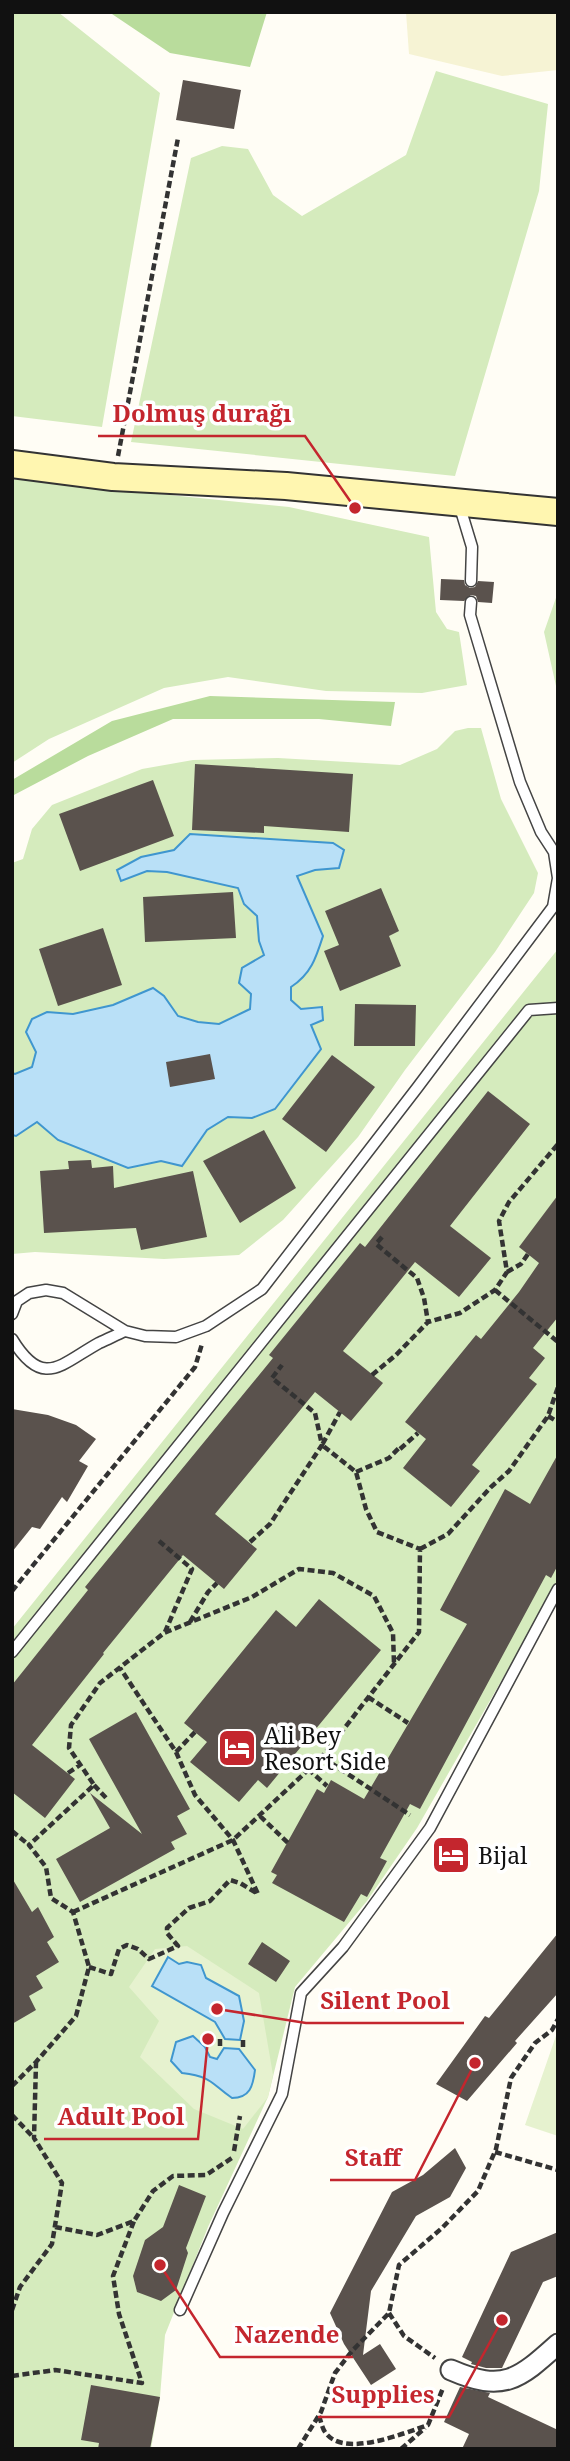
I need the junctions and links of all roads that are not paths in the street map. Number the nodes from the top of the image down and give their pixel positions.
1 (12, 464) edge
2 (458, 503) junction
3 (558, 512) edge
4 (471, 581) dead end
5 (471, 602) dead end
6 (558, 1008) edge
7 (12, 1314) edge
8 (125, 1331) junction
9 (12, 1339) edge
10 (558, 1589) edge
11 (12, 1652) edge
12 (180, 2310) dead end
13 (558, 2344) edge
14 (452, 2370) road end

1 - 2 main road
2 - 3 main road
2 - 4 lane
5 - 8 lane
6 - 11 lane
7 - 8 lane
8 - 9 lane
10 - 12 lane
13 - 14 street

